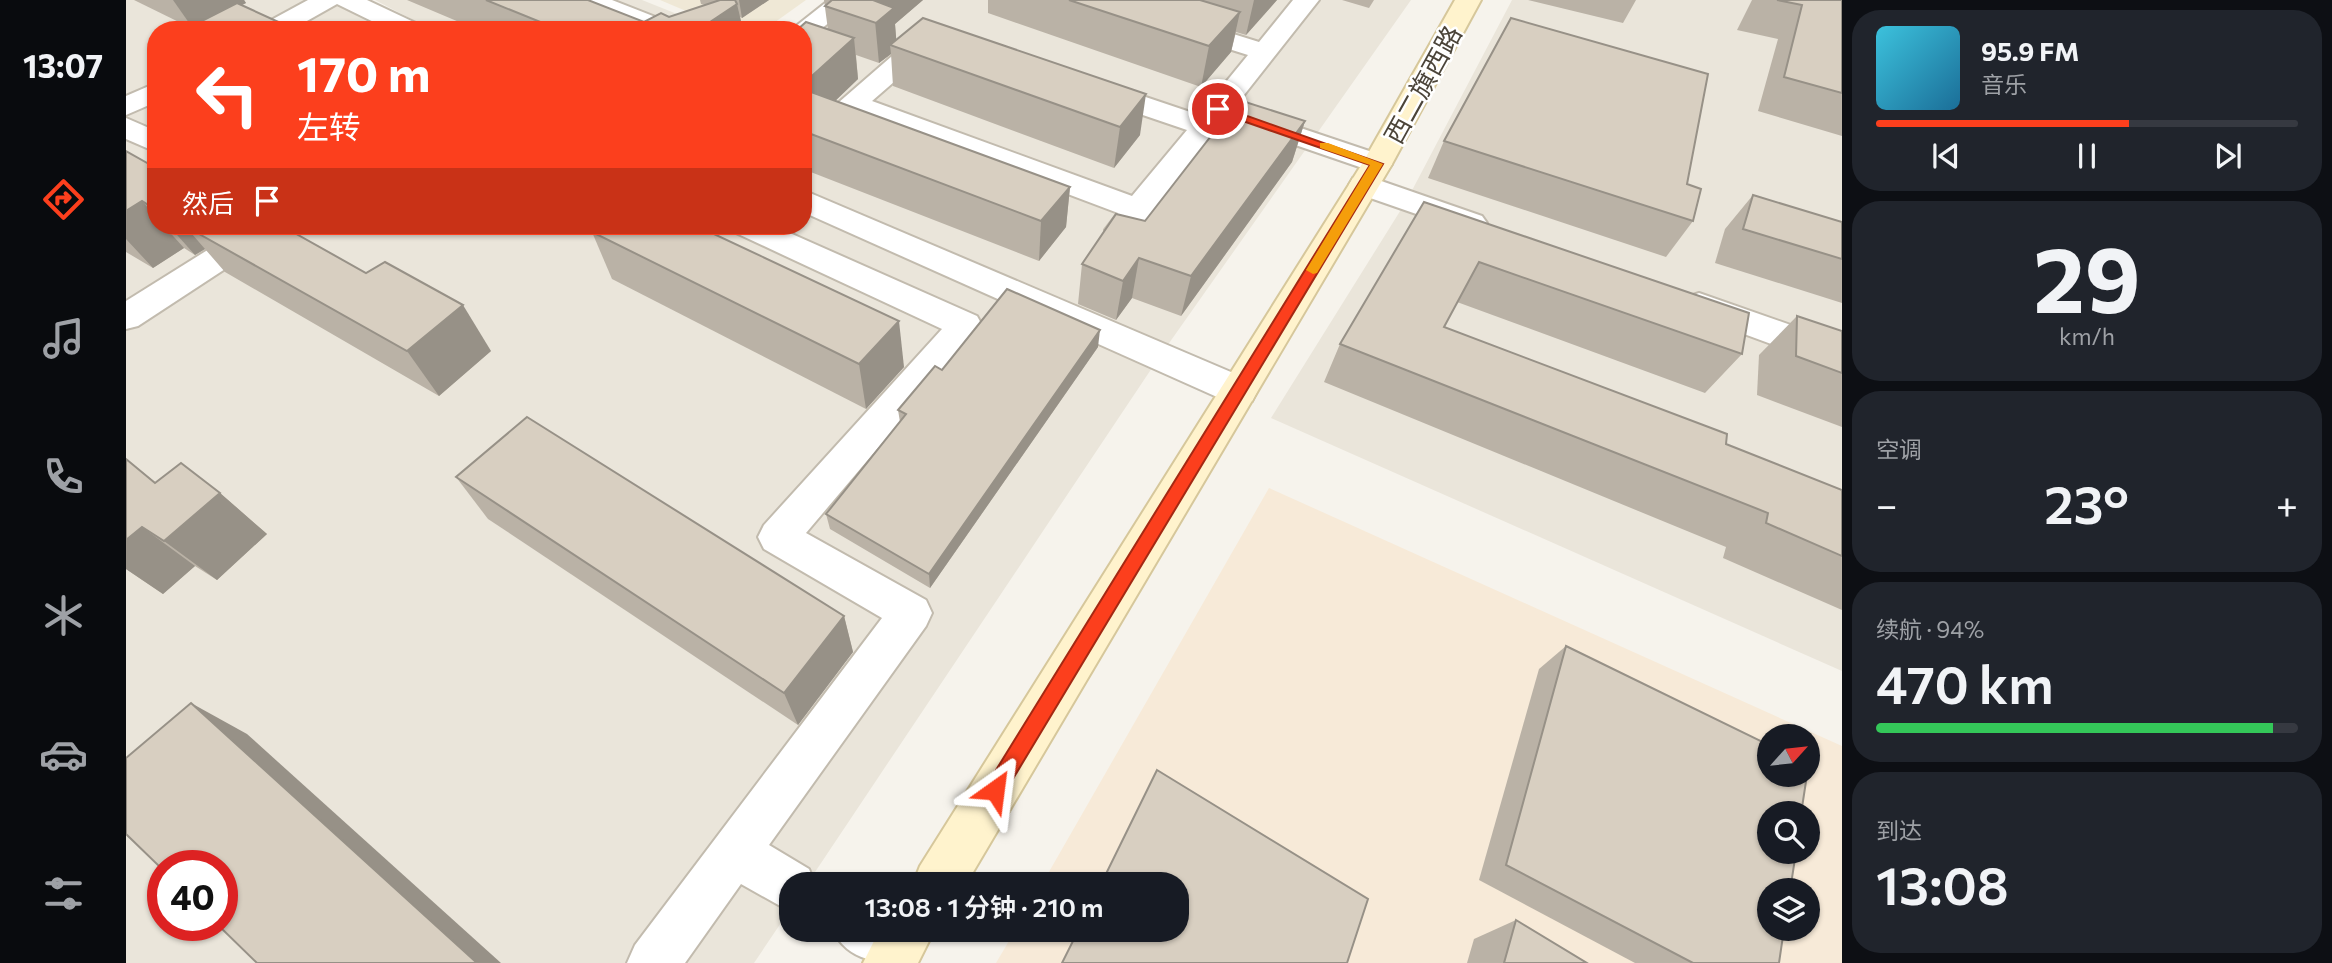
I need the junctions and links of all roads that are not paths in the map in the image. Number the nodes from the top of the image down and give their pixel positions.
1 (278, 0) edge
2 (327, 0) edge
3 (347, 0) edge
4 (589, 0) edge
5 (845, 0) edge
6 (1098, 0) edge
7 (1306, 0) edge
8 (1468, 0) edge
9 (304, 12) junction
10 (290, 21) edge
11 (392, 21) edge
12 (644, 21) edge
13 (812, 38) edge
14 (958, 44) edge
15 (1265, 52) junction
16 (1075, 83) edge
17 (1211, 118) junction
18 (126, 127) edge
19 (147, 138) edge
20 (1370, 174) junction
21 (812, 204) edge
22 (1138, 209) junction
23 (1498, 232) edge
24 (255, 235) edge
25 (767, 235) edge
26 (1111, 241) edge
27 (1665, 293) edge
28 (126, 317) edge
29 (1842, 357) edge
30 (1239, 391) junction
31 (735, 851) junction
32 (945, 872) edge
33 (779, 879) edge
34 (653, 963) edge

1 - 9 street
2 - 9 street
3 - 11 street
4 - 12 street
5 - 13 street
6 - 15 street
7 - 15 street
8 - 20 street, 西二旗西路
9 - 10 street
14 - 22 street
15 - 17 street
16 - 17 street
17 - 20 street
17 - 22 street
18 - 19 street
20 - 23 street
20 - 30 street, 西二旗西路
21 - 30 street
22 - 26 street
24 - 28 street
25 - 31 street
27 - 29 street
30 - 32 street, 西二旗西路
31 - 33 street
31 - 34 street

